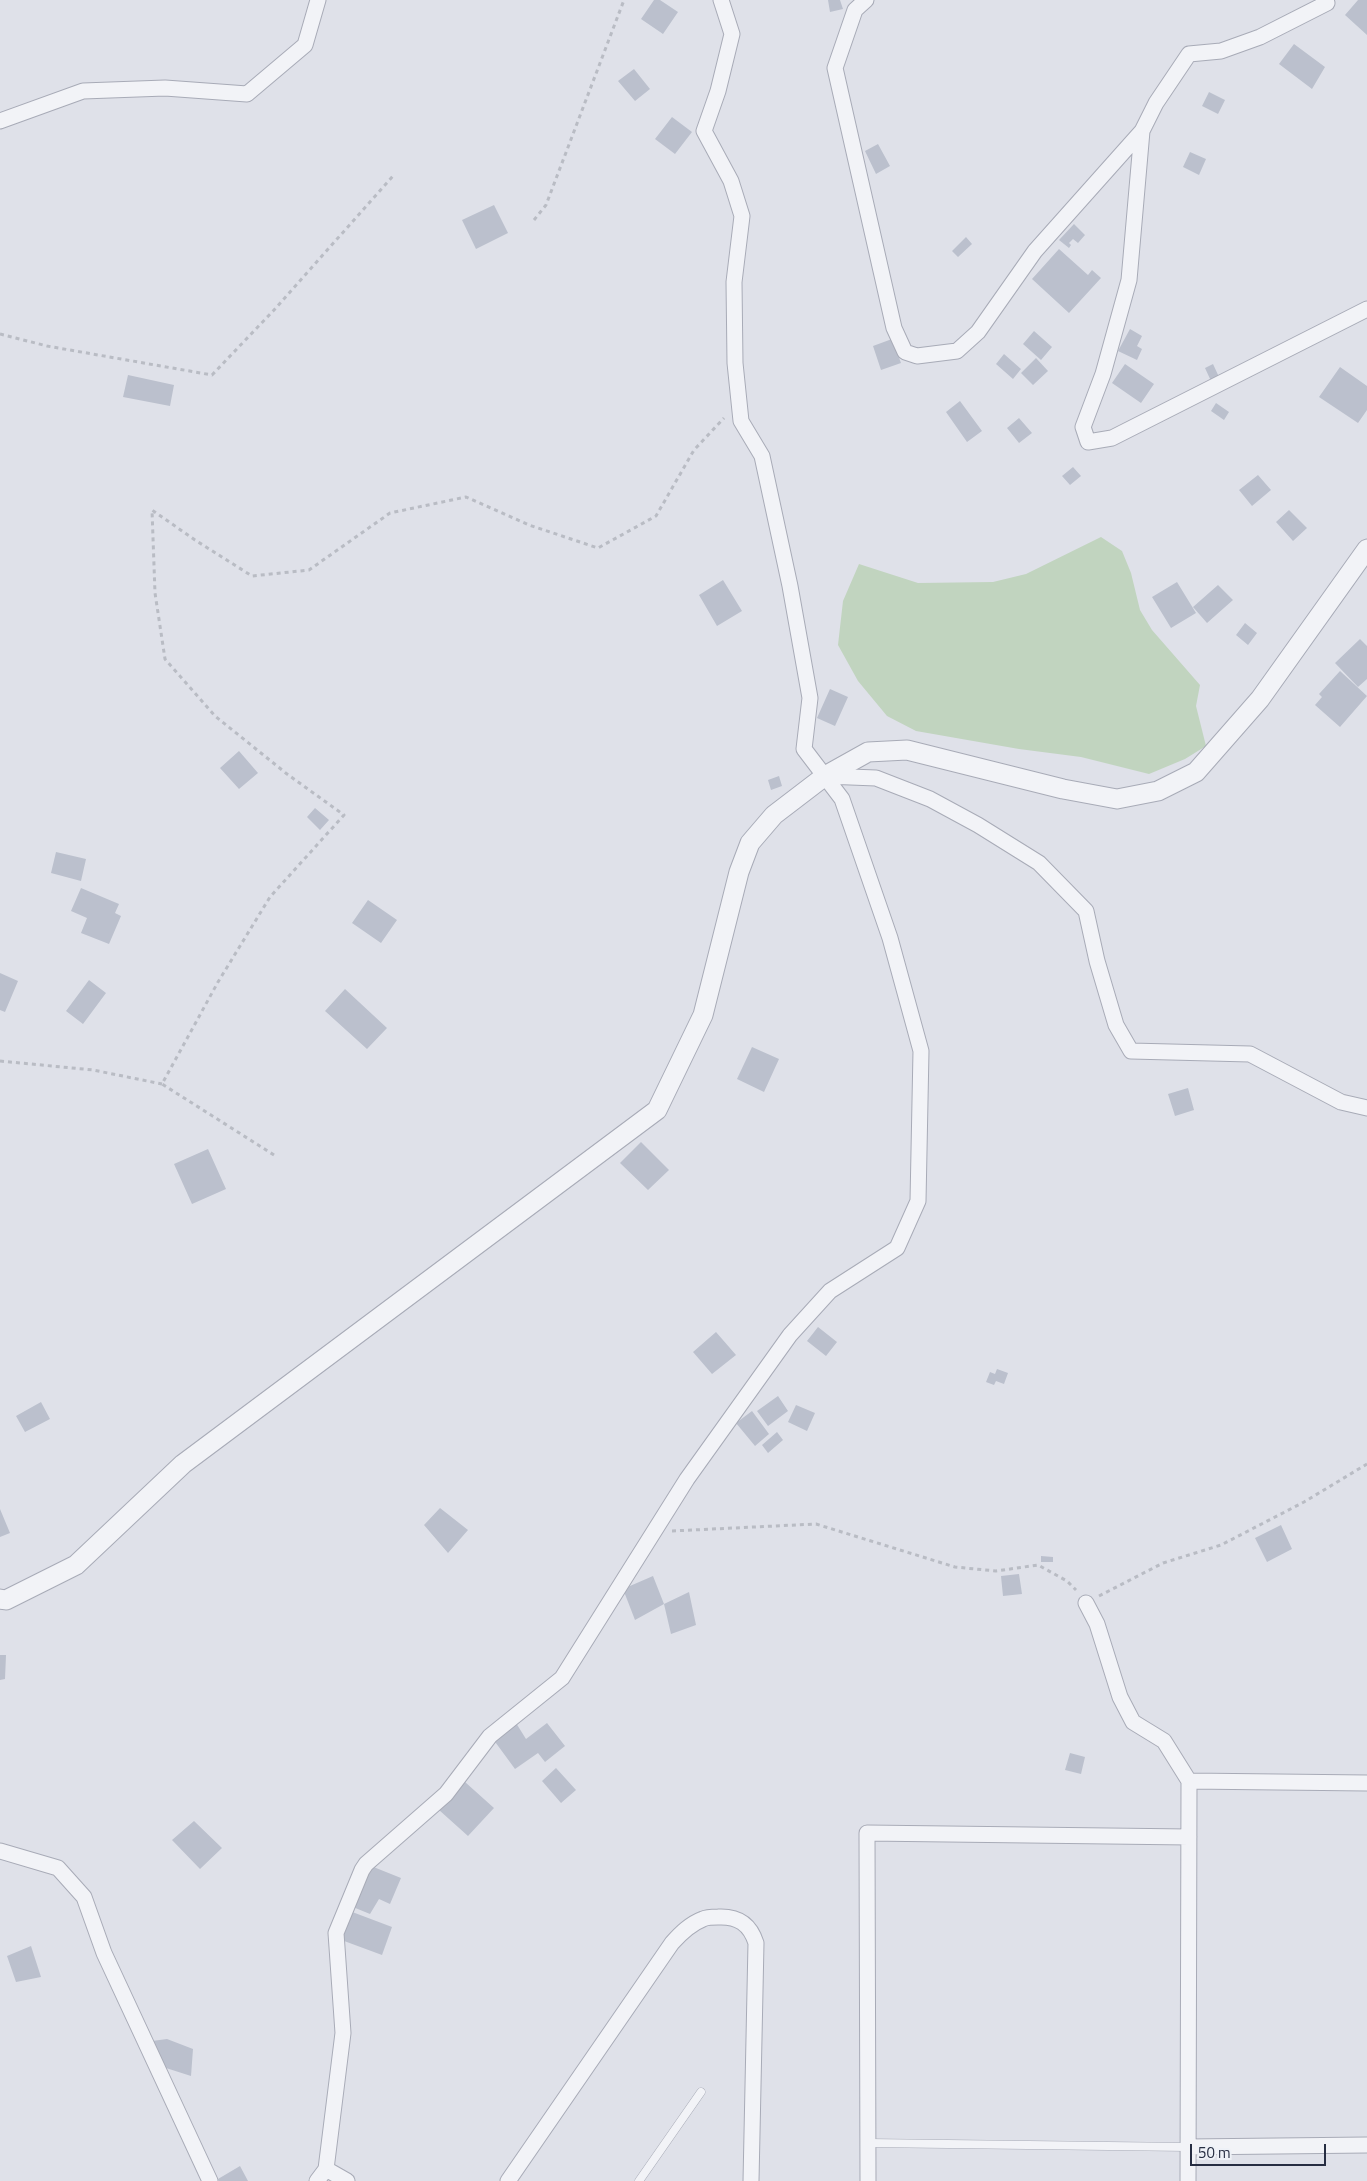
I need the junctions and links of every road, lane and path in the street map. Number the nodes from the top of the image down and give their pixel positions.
1 (318, 0) edge
2 (624, 0) edge
3 (721, 0) edge
4 (858, 3) edge
5 (1327, 3) dead end
6 (0, 120) edge
7 (1142, 131) junction
8 (393, 176) dead end
9 (534, 220) dead end
10 (1367, 309) edge
11 (0, 334) edge
12 (739, 401) junction
13 (1367, 549) edge
14 (825, 776) junction
15 (0, 1061) edge
16 (162, 1084) junction
17 (1367, 1108) edge
18 (274, 1156) dead end
19 (1367, 1464) edge
20 (654, 1532) junction
21 (0, 1599) edge
22 (1086, 1603) junction
23 (1189, 1781) junction
24 (1367, 1783) edge
25 (1189, 1837) junction
26 (0, 1851) edge
27 (701, 2092) dead end
28 (868, 2143) junction
29 (1367, 2145) edge
30 (1188, 2147) junction
31 (322, 2175) edge
32 (210, 2181) edge
33 (347, 2181) edge
34 (508, 2181) edge
35 (639, 2181) edge
36 (751, 2181) edge
37 (868, 2181) edge
38 (1188, 2181) edge

1 - 6 street
2 - 9 path
3 - 12 street
4 - 7 street
5 - 7 street
7 - 10 street
8 - 11 path
12 - 14 street
12 - 16 path
13 - 14 street
14 - 17 street
14 - 20 street
14 - 21 street
15 - 16 path
16 - 18 path
19 - 22 path
20 - 22 path
20 - 31 street
22 - 23 street
23 - 24 street
23 - 25 street
25 - 28 street
25 - 30 street
26 - 32 street
27 - 35 lane
28 - 30 lane
28 - 37 street
29 - 30 street
30 - 38 street
31 - 33 street
34 - 36 street

